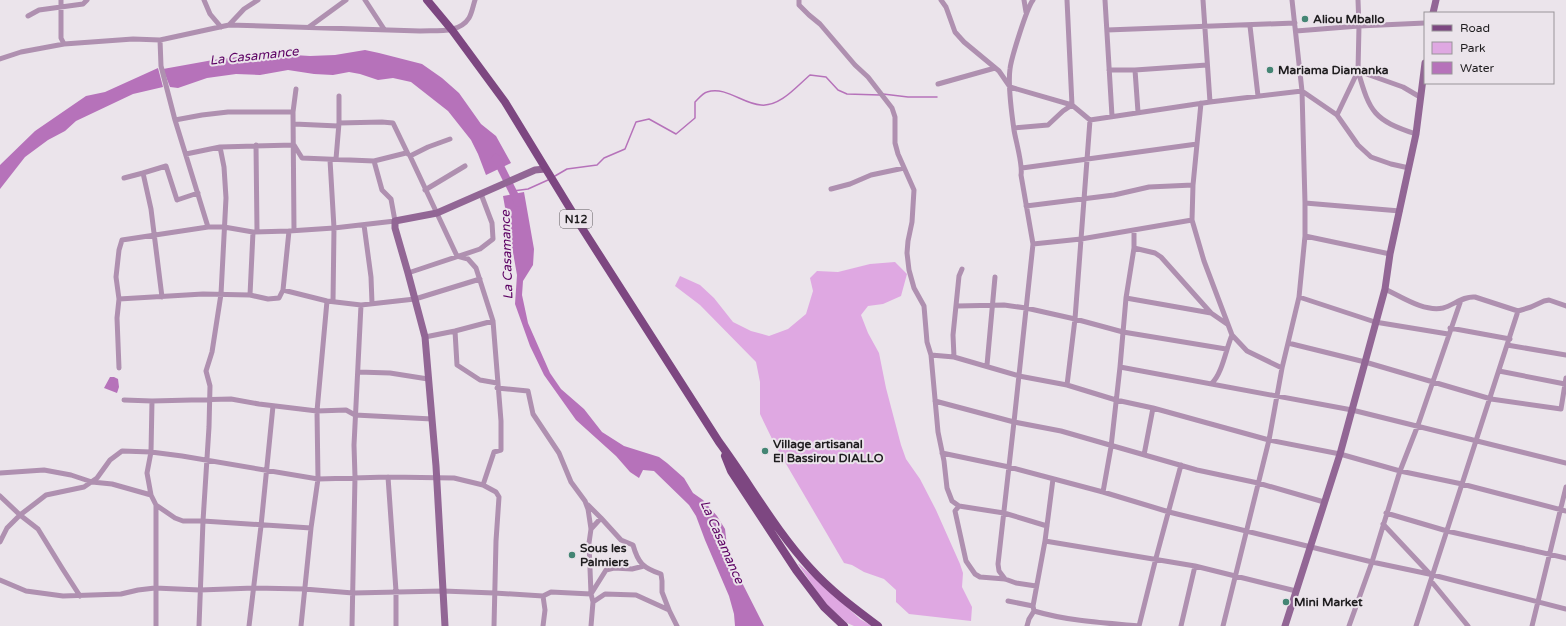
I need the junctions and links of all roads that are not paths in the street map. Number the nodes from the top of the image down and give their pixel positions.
1 (61, 0) edge
2 (87, 0) edge
3 (204, 0) edge
4 (258, 0) edge
5 (346, 0) edge
6 (365, 0) edge
7 (427, 0) edge
8 (475, 0) edge
9 (798, 0) edge
10 (941, 0) edge
11 (1024, 0) edge
12 (1033, 0) edge
13 (1067, 0) edge
14 (1105, 0) edge
15 (1203, 0) edge
16 (1292, 0) edge
17 (1358, 0) edge
18 (1436, 0) edge
19 (61, 7) junction
20 (1433, 12) edge
21 (1026, 13) junction
22 (28, 16) dead end
23 (1295, 23) junction
24 (1424, 23) edge
25 (229, 25) junction
26 (1204, 26) junction
27 (1250, 26) junction
28 (1359, 26) junction
29 (221, 27) junction
30 (309, 27) junction
31 (384, 29) junction
32 (452, 30) junction
33 (1107, 30) junction
34 (1296, 30) junction
35 (61, 38) junction
36 (160, 40) junction
37 (64, 44) junction
38 (56, 46) junction
39 (0, 59) edge
40 (1207, 65) junction
41 (995, 68) junction
42 (1424, 69) edge
43 (1109, 70) junction
44 (1135, 70) junction
45 (1358, 71) junction
46 (938, 84) dead end
47 (1010, 87) junction
48 (296, 88) dead end
49 (1302, 91) junction
50 (340, 96) dead end
51 (1258, 96) junction
52 (1420, 97) junction
53 (1210, 102) junction
54 (1201, 103) junction
55 (1072, 105) junction
56 (293, 112) junction
57 (1138, 112) junction
58 (1337, 115) junction
59 (1112, 116) junction
60 (175, 120) junction
61 (1090, 120) junction
62 (294, 124) junction
63 (339, 125) junction
64 (1014, 128) junction
65 (1416, 134) junction
66 (450, 139) dead end
67 (1197, 144) junction
68 (256, 145) junction
69 (294, 145) junction
70 (220, 147) junction
71 (186, 154) junction
72 (408, 155) junction
73 (333, 159) junction
74 (1087, 160) junction
75 (374, 161) junction
76 (541, 161) junction
77 (465, 166) dead end
78 (904, 168) junction
79 (1022, 168) junction
80 (1409, 168) junction
81 (545, 169) junction
82 (535, 170) junction
83 (143, 173) junction
84 (124, 178) dead end
85 (1193, 186) junction
86 (831, 189) dead end
87 (426, 190) junction
88 (198, 193) junction
89 (481, 194) junction
90 (1083, 198) junction
91 (1305, 203) junction
92 (1026, 206) junction
93 (1400, 211) junction
94 (437, 213) junction
95 (1192, 220) junction
96 (395, 221) junction
97 (364, 225) junction
98 (208, 227) junction
99 (224, 227) junction
100 (334, 228) junction
101 (292, 230) junction
102 (1134, 230) junction
103 (255, 232) junction
104 (153, 236) junction
105 (1305, 236) junction
106 (1081, 239) junction
107 (1033, 244) junction
108 (1134, 248) junction
109 (1390, 254) junction
110 (457, 256) junction
111 (962, 269) dead end
112 (408, 273) junction
113 (995, 277) dead end
114 (480, 279) junction
115 (1384, 289) junction
116 (283, 290) junction
117 (220, 294) junction
118 (250, 295) junction
119 (162, 297) junction
120 (1299, 297) junction
121 (1126, 298) junction
122 (119, 299) junction
123 (415, 299) junction
124 (1461, 300) junction
125 (327, 301) junction
126 (333, 302) junction
127 (372, 303) junction
128 (361, 305) junction
129 (993, 305) junction
130 (957, 306) junction
131 (1566, 306) edge
132 (1026, 308) junction
133 (1518, 311) junction
134 (1211, 313) junction
135 (1075, 319) junction
136 (493, 321) junction
137 (1375, 322) junction
138 (1227, 324) junction
139 (455, 331) junction
140 (1449, 331) junction
141 (1123, 332) junction
142 (1232, 335) junction
143 (425, 337) junction
144 (1510, 339) junction
145 (1288, 343) junction
146 (1507, 345) junction
147 (1226, 349) junction
148 (1566, 354) edge
149 (931, 356) junction
150 (954, 357) junction
151 (1365, 362) junction
152 (987, 365) junction
153 (119, 368) dead end
154 (1120, 368) junction
155 (1282, 368) junction
156 (1499, 371) junction
157 (358, 372) junction
158 (1019, 376) junction
159 (1566, 378) edge
160 (428, 379) junction
161 (1432, 381) junction
162 (1212, 383) junction
163 (1565, 384) junction
164 (1067, 385) junction
165 (497, 386) junction
166 (1278, 396) junction
167 (209, 399) junction
168 (1491, 399) junction
169 (124, 400) dead end
170 (1116, 400) junction
171 (152, 401) junction
172 (935, 401) junction
173 (273, 406) junction
174 (1153, 408) junction
175 (1352, 410) junction
176 (317, 411) junction
177 (355, 415) junction
178 (432, 419) junction
179 (1014, 422) junction
180 (1418, 425) junction
181 (1269, 440) junction
182 (1477, 440) junction
183 (719, 442) junction
184 (1111, 446) junction
185 (151, 452) junction
186 (942, 453) junction
187 (1340, 454) junction
188 (1144, 455) junction
189 (206, 461) junction
190 (1566, 463) edge
191 (1181, 465) junction
192 (1009, 467) junction
193 (267, 470) junction
194 (1400, 471) junction
195 (0, 473) edge
196 (355, 477) junction
197 (388, 477) junction
198 (318, 478) junction
199 (436, 479) junction
200 (1053, 479) junction
201 (92, 482) junction
202 (1258, 483) junction
203 (1462, 484) junction
204 (483, 485) junction
205 (1566, 487) edge
206 (1103, 492) junction
207 (151, 495) junction
208 (0, 496) edge
209 (585, 501) junction
210 (1324, 502) junction
211 (156, 505) junction
212 (960, 506) junction
213 (1560, 510) junction
214 (1566, 511) edge
215 (1004, 512) junction
216 (1169, 512) junction
217 (1386, 514) junction
218 (20, 515) junction
219 (601, 518) junction
220 (203, 521) junction
221 (1383, 524) junction
222 (261, 526) junction
223 (1047, 526) junction
224 (311, 528) junction
225 (591, 529) junction
226 (1246, 531) junction
227 (1447, 531) junction
228 (1045, 541) junction
229 (0, 542) edge
230 (1310, 546) junction
231 (1550, 554) junction
232 (1156, 558) junction
233 (1566, 558) edge
234 (1372, 562) junction
235 (644, 566) junction
236 (1195, 566) junction
237 (1431, 574) junction
238 (1234, 577) junction
239 (1005, 579) junction
240 (0, 580) edge
241 (1430, 581) junction
242 (1036, 586) junction
243 (155, 588) junction
244 (254, 588) junction
245 (304, 589) junction
246 (200, 590) junction
247 (396, 591) junction
248 (443, 591) junction
249 (353, 592) junction
250 (1296, 592) junction
251 (494, 593) junction
252 (591, 594) junction
253 (80, 596) junction
254 (543, 596) junction
255 (1008, 601) dead end
256 (593, 602) junction
257 (1538, 602) junction
258 (1034, 608) junction
259 (1566, 609) edge
260 (669, 610) junction
261 (1098, 624) edge
262 (156, 626) edge
263 (199, 626) edge
264 (249, 626) edge
265 (301, 626) edge
266 (352, 626) edge
267 (396, 626) edge
268 (445, 626) edge
269 (494, 626) edge
270 (544, 626) edge
271 (591, 626) edge
272 (677, 626) edge
273 (844, 626) edge
274 (878, 626) edge
275 (1027, 626) edge
276 (1139, 626) edge
277 (1181, 626) edge
278 (1223, 626) edge
279 (1285, 626) edge
280 (1349, 626) edge
281 (1416, 626) edge
282 (1468, 626) edge
283 (1532, 626) edge

1 - 19 street
2 - 19 street
3 - 29 street
4 - 25 street
5 - 30 street
6 - 31 street
7 - 32 main road, N12
8 - 32 street
9 - 78 street
10 - 41 street
11 - 21 street
12 - 21 street
13 - 55 street
14 - 33 street
15 - 26 street
16 - 23 street
17 - 28 street
18 - 20 main road
19 - 22 street
19 - 35 street
21 - 47 street
23 - 27 street
23 - 34 street
24 - 28 street
25 - 29 street
25 - 30 street
26 - 27 street
26 - 33 street
26 - 40 street
27 - 51 street
28 - 34 street
28 - 45 street
29 - 36 street
30 - 31 street
31 - 32 street
32 - 76 main road, N12
33 - 43 street
34 - 49 street
35 - 37 street
35 - 38 street
36 - 37 street
36 - 60 street
37 - 38 street
38 - 39 street
40 - 44 street
40 - 53 street
41 - 46 street
41 - 47 street
42 - 52 main road
43 - 44 street
43 - 59 street
44 - 57 street
45 - 52 street
45 - 58 street
45 - 65 street
47 - 55 street
47 - 64 street
48 - 56 street
49 - 51 street
49 - 58 street
49 - 91 street
50 - 63 street
51 - 53 street
52 - 65 main road
53 - 54 street
54 - 57 street
54 - 67 street
55 - 61 street
55 - 64 street
56 - 60 street
56 - 62 street
57 - 59 street
58 - 80 street
59 - 61 street
60 - 71 street
61 - 74 street
62 - 63 street
62 - 69 street
63 - 72 street
63 - 73 street
64 - 79 street
65 - 80 main road
66 - 72 street
67 - 74 street
67 - 85 street
68 - 69 street
68 - 70 street
68 - 103 street
69 - 73 street
69 - 101 street
70 - 71 street
70 - 99 street
71 - 88 street
72 - 75 street
72 - 87 street
73 - 75 street
73 - 100 street
74 - 79 street
74 - 90 street
75 - 96 street
76 - 81 main road, N12
76 - 82 main road
77 - 87 street
78 - 86 street
78 - 149 street
79 - 92 street
80 - 93 main road
81 - 82 main road
81 - 183 main road, N12
82 - 89 main road
83 - 84 street
83 - 88 street
83 - 104 street
85 - 90 street
85 - 95 street
87 - 94 street
88 - 98 street
89 - 94 main road
89 - 110 street
90 - 92 street
90 - 106 street
91 - 93 street
91 - 105 street
92 - 107 street
93 - 109 main road
94 - 96 main road
94 - 110 street
95 - 102 street
95 - 138 street
96 - 97 street
96 - 112 main road
97 - 100 street
97 - 127 street
98 - 99 street
98 - 104 street
99 - 103 street
99 - 117 street
100 - 101 street
100 - 126 street
101 - 103 street
101 - 116 street
102 - 106 street
102 - 108 street
103 - 118 street
104 - 119 street
104 - 122 street
105 - 109 street
105 - 120 street
106 - 107 street
106 - 135 street
107 - 132 street
108 - 121 street
108 - 134 street
109 - 115 main road
110 - 112 street
110 - 114 street
111 - 130 street
112 - 123 main road
113 - 129 street
114 - 123 street
114 - 136 street
115 - 124 street
115 - 137 main road
116 - 118 street
116 - 125 street
117 - 118 street
117 - 119 street
117 - 167 street
119 - 122 street
120 - 137 street
120 - 145 street
121 - 134 street
121 - 141 street
122 - 153 street
123 - 127 street
123 - 143 main road
124 - 133 street
124 - 140 street
125 - 126 street
125 - 176 street
126 - 128 street
127 - 128 street
128 - 157 street
129 - 130 street
129 - 132 street
129 - 152 street
130 - 150 street
131 - 133 street
132 - 135 street
132 - 158 street
133 - 144 street
134 - 138 street
135 - 141 street
135 - 164 street
136 - 139 street
136 - 165 street
137 - 140 street
137 - 151 main road
138 - 142 street
139 - 143 street
139 - 165 street
140 - 144 street
140 - 161 street
141 - 147 street
141 - 154 street
142 - 147 street
142 - 155 street
143 - 160 main road
144 - 146 street
145 - 151 street
145 - 155 street
146 - 148 street
146 - 156 street
147 - 162 street
149 - 150 street
149 - 172 street
150 - 152 street
151 - 161 street
151 - 175 main road
152 - 158 street
154 - 162 street
154 - 170 street
155 - 166 street
156 - 163 street
156 - 168 street
157 - 160 street
157 - 177 street
158 - 164 street
158 - 179 street
159 - 163 street
160 - 178 main road
161 - 168 street
161 - 180 street
162 - 166 street
163 - 168 street
164 - 170 street
165 - 204 street
165 - 209 street
166 - 175 street
166 - 181 street
167 - 171 street
167 - 173 street
167 - 189 street
168 - 182 street
169 - 171 street
170 - 174 street
170 - 184 street
171 - 185 street
172 - 179 street
172 - 186 street
173 - 176 street
173 - 193 street
174 - 181 street
174 - 188 street
175 - 180 street
175 - 187 main road
176 - 177 street
176 - 198 street
177 - 178 street
177 - 196 street
178 - 199 main road
179 - 184 street
179 - 192 street
180 - 182 street
180 - 194 street
181 - 187 street
181 - 202 street
182 - 190 street
182 - 203 street
183 - 273 main road
183 - 274 main road
184 - 188 street
184 - 206 street
185 - 189 street
185 - 201 street
185 - 207 street
186 - 192 street
186 - 212 street
187 - 194 street
187 - 210 main road
188 - 191 street
189 - 193 street
189 - 220 street
191 - 202 street
191 - 216 street
192 - 200 street
192 - 215 street
193 - 198 street
193 - 222 street
194 - 203 street
194 - 217 street
195 - 201 street
196 - 197 street
196 - 198 street
196 - 249 street
197 - 199 street
197 - 247 street
198 - 224 street
199 - 204 street
199 - 248 main road
200 - 206 street
200 - 223 street
201 - 207 street
201 - 218 street
202 - 210 street
202 - 226 street
203 - 213 street
203 - 227 street
204 - 251 street
205 - 213 street
206 - 216 street
207 - 211 street
208 - 218 street
209 - 219 street
209 - 225 street
210 - 230 main road
211 - 220 street
211 - 243 street
212 - 215 street
212 - 239 street
213 - 214 street
213 - 231 street
215 - 223 street
215 - 239 street
216 - 226 street
216 - 232 street
217 - 221 street
217 - 227 street
218 - 229 street
218 - 253 street
219 - 225 street
219 - 235 street
220 - 222 street
220 - 246 street
221 - 234 street
221 - 237 street
222 - 224 street
222 - 244 street
223 - 228 street
224 - 245 street
225 - 252 street
226 - 230 street
226 - 238 street
227 - 231 street
227 - 237 street
228 - 232 street
228 - 242 street
230 - 234 street
230 - 250 main road
231 - 233 street
231 - 257 street
232 - 236 street
232 - 276 street
234 - 237 street
234 - 280 street
235 - 252 street
235 - 260 street
236 - 238 street
236 - 277 street
237 - 241 street
237 - 257 street
238 - 250 street
238 - 278 street
239 - 242 street
240 - 253 street
241 - 281 street
241 - 282 street
242 - 258 street
243 - 246 street
243 - 253 street
243 - 262 street
244 - 245 street
244 - 246 street
244 - 264 street
245 - 249 street
245 - 265 street
246 - 263 street
247 - 248 street
247 - 249 street
247 - 267 street
248 - 251 street
248 - 268 main road
249 - 266 street
250 - 279 main road
251 - 254 street
251 - 269 street
252 - 254 street
252 - 256 street
254 - 270 street
255 - 258 street
256 - 260 street
256 - 271 street
257 - 259 street
257 - 283 street
258 - 261 street
258 - 275 street
260 - 272 street
261 - 276 street

